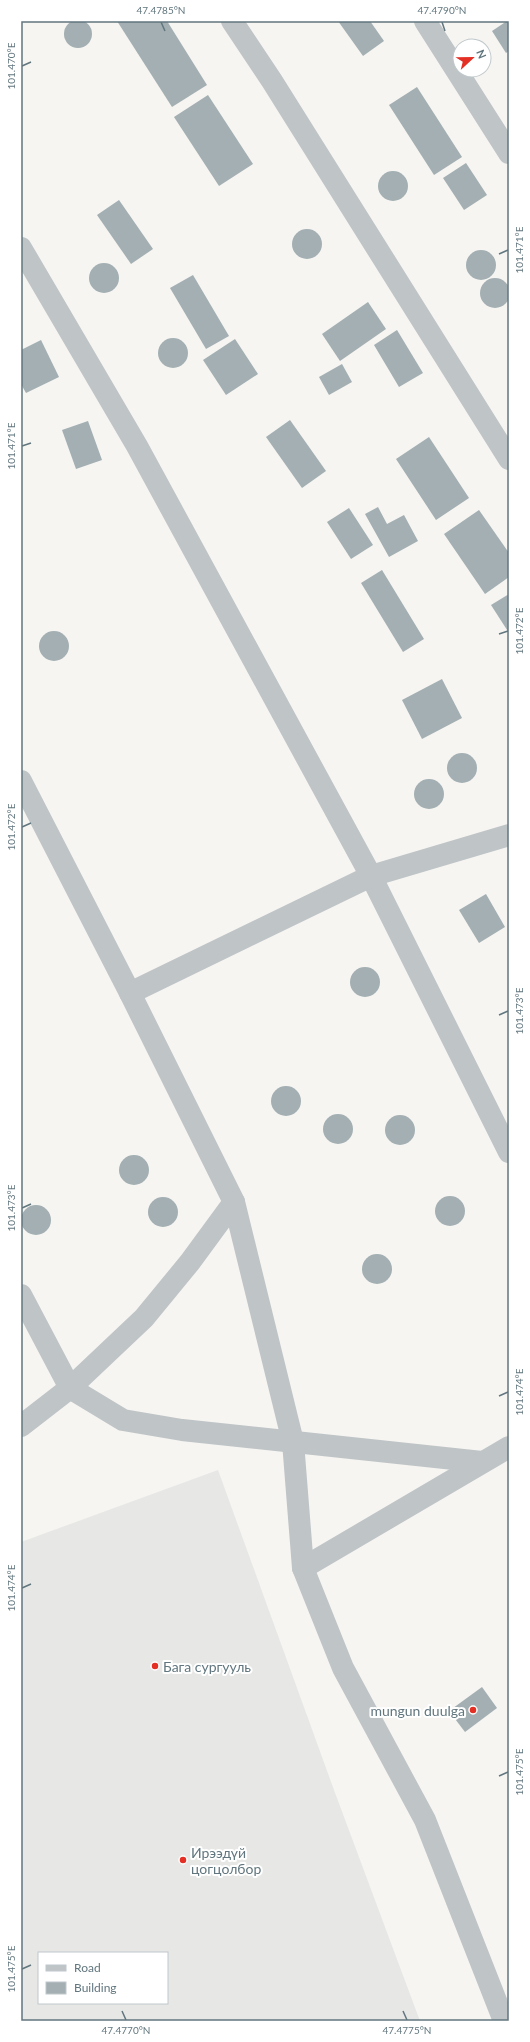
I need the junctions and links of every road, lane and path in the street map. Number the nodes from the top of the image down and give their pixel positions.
1 (232, 21) edge
2 (425, 21) edge
3 (509, 153) edge
4 (21, 248) edge
5 (509, 459) edge
6 (21, 781) edge
7 (509, 835) edge
8 (371, 876) junction
9 (130, 993) junction
10 (509, 1152) edge
11 (234, 1202) junction
12 (21, 1296) edge
13 (70, 1388) junction
14 (21, 1426) edge
15 (293, 1442) junction
16 (509, 1447) edge
17 (482, 1462) junction
18 (303, 1568) junction
19 (504, 2021) edge

1 - 5 street
2 - 3 street
4 - 8 street
6 - 9 street
7 - 8 street
8 - 9 street
8 - 10 street
9 - 11 street
11 - 13 street
11 - 15 street
12 - 13 street
13 - 14 street
13 - 15 street
15 - 17 street
15 - 18 street
16 - 17 street
17 - 18 street
18 - 19 street

